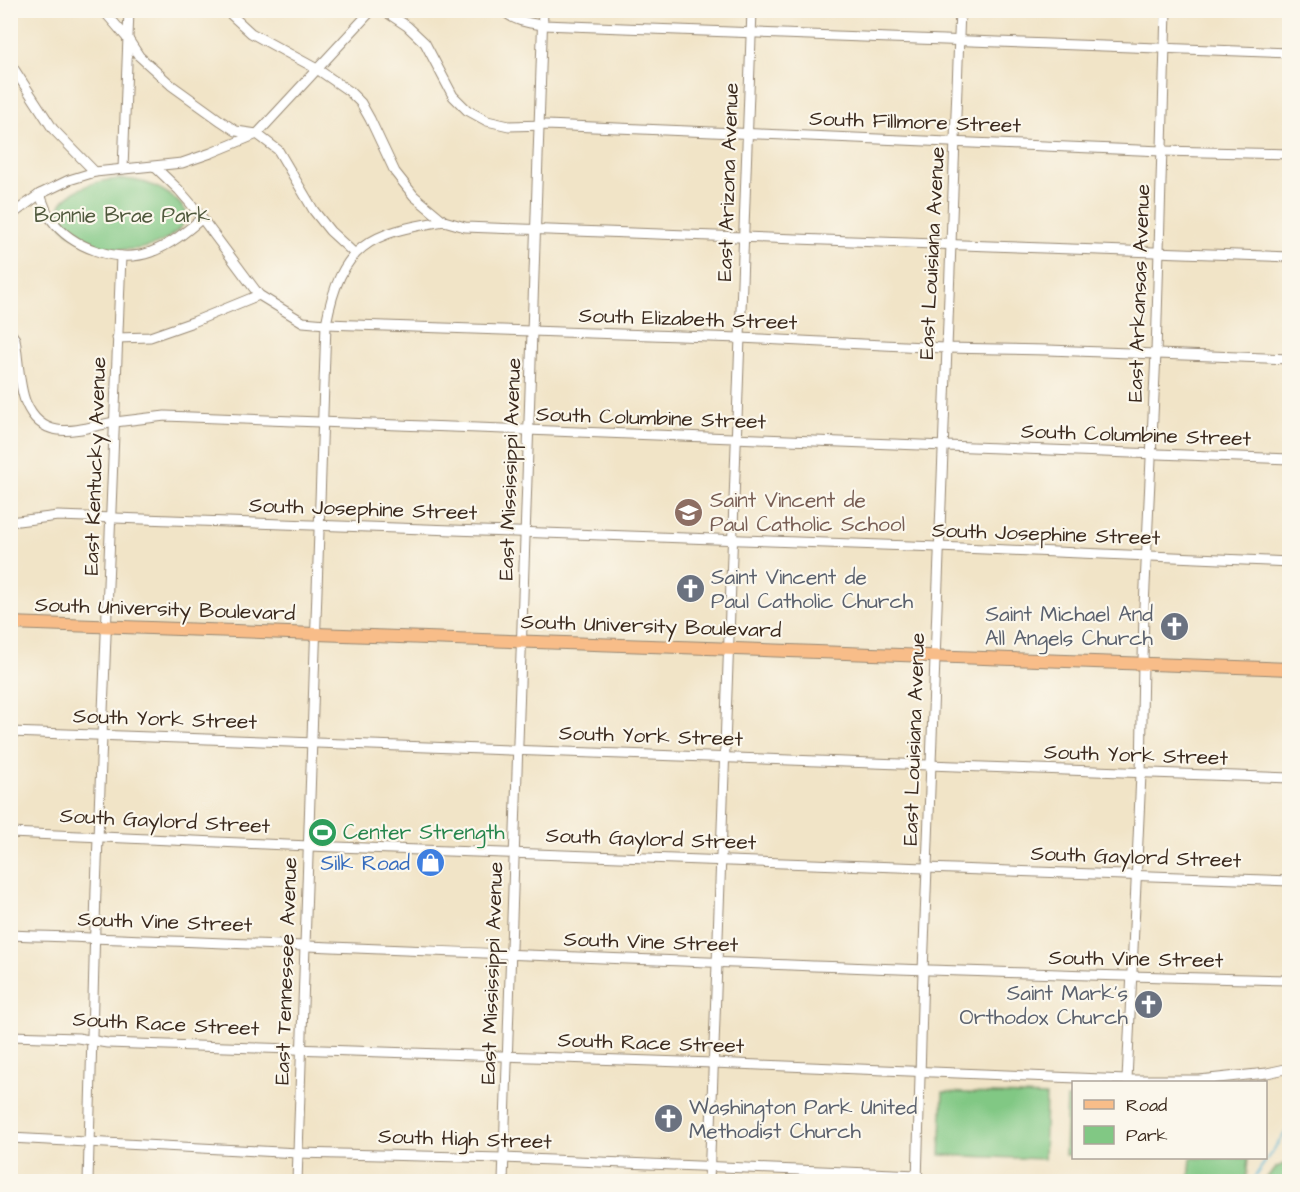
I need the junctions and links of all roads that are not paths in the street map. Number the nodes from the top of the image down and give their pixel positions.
1 (103, 10) edge
2 (129, 10) edge
3 (226, 10) edge
4 (372, 10) edge
5 (383, 10) edge
6 (503, 10) edge
7 (543, 10) edge
8 (752, 10) edge
9 (960, 10) edge
10 (1166, 10) edge
11 (543, 25) junction
12 (751, 32) junction
13 (128, 39) junction
14 (958, 41) junction
15 (1165, 48) junction
16 (1290, 53) edge
17 (10, 63) edge
18 (317, 69) junction
19 (539, 125) junction
20 (257, 134) junction
21 (747, 134) junction
22 (955, 141) junction
23 (1162, 151) junction
24 (1290, 154) edge
25 (155, 167) junction
26 (123, 169) junction
27 (95, 172) junction
28 (40, 194) junction
29 (10, 201) edge
30 (19, 209) junction
31 (10, 216) edge
32 (201, 219) junction
33 (444, 220) junction
34 (536, 230) junction
35 (743, 236) junction
36 (950, 244) junction
37 (1158, 251) junction
38 (355, 254) junction
39 (121, 256) junction
40 (1290, 257) edge
41 (259, 295) junction
42 (326, 324) junction
43 (533, 331) junction
44 (10, 332) edge
45 (117, 338) junction
46 (740, 338) junction
47 (945, 348) junction
48 (1156, 354) junction
49 (1290, 359) edge
50 (113, 423) junction
51 (322, 423) junction
52 (529, 432) junction
53 (736, 439) junction
54 (942, 445) junction
55 (1151, 453) junction
56 (1290, 459) edge
57 (111, 518) junction
58 (10, 522) edge
59 (319, 526) junction
60 (525, 532) junction
61 (732, 541) junction
62 (938, 547) junction
63 (1146, 556) junction
64 (1290, 562) edge
65 (10, 623) edge
66 (107, 626) junction
67 (315, 633) junction
68 (522, 640) junction
69 (729, 648) junction
70 (935, 656) junction
71 (1143, 664) junction
72 (1290, 669) edge
73 (10, 732) edge
74 (103, 735) junction
75 (312, 743) junction
76 (518, 750) junction
77 (724, 756) junction
78 (930, 765) junction
79 (1141, 774) junction
80 (1290, 778) edge
81 (10, 832) edge
82 (99, 836) junction
83 (309, 846) junction
84 (515, 853) junction
85 (721, 860) junction
86 (927, 867) junction
87 (1137, 876) junction
88 (1290, 881) edge
89 (10, 935) edge
90 (95, 938) junction
91 (305, 945) junction
92 (511, 954) junction
93 (717, 962) junction
94 (923, 971) junction
95 (1132, 977) junction
96 (1290, 980) edge
97 (10, 1036) edge
98 (93, 1040) junction
99 (302, 1048) junction
100 (507, 1056) junction
101 (713, 1063) junction
102 (1290, 1068) edge
103 (921, 1072) junction
104 (1127, 1080) junction
105 (10, 1138) edge
106 (89, 1142) junction
107 (298, 1153) junction
108 (503, 1158) junction
109 (709, 1165) junction
110 (917, 1178) edge
111 (88, 1182) edge
112 (297, 1182) edge
113 (503, 1182) edge
114 (709, 1182) edge

1 - 13 street
2 - 13 street
3 - 18 street
4 - 18 street
5 - 19 street, South Fillmore Street
6 - 11 street
7 - 11 street, East Mississippi Avenue
8 - 12 street, East Arizona Avenue
9 - 14 street, East Louisiana Avenue
10 - 15 street, East Arkansas Avenue
11 - 12 street
11 - 19 street, East Mississippi Avenue
12 - 14 street
12 - 21 street, East Arizona Avenue
13 - 20 street
13 - 26 street
14 - 15 street
14 - 22 street, East Louisiana Avenue
15 - 16 street
15 - 23 street, East Arkansas Avenue
17 - 27 street
18 - 20 street
18 - 33 street
19 - 21 street, South Fillmore Street
19 - 34 street, East Mississippi Avenue
20 - 25 street
20 - 38 street
21 - 22 street, South Fillmore Street
21 - 35 street, East Arizona Avenue
22 - 23 street, South Fillmore Street
22 - 36 street, East Louisiana Avenue
23 - 24 street, South Fillmore Street
23 - 37 street, East Arkansas Avenue
25 - 26 street
25 - 32 street, South Elizabeth Street
26 - 27 street
27 - 28 street
28 - 30 street
28 - 39 street
29 - 30 street
30 - 31 street
32 - 39 street
32 - 41 street, South Elizabeth Street
33 - 34 street
33 - 38 street, East Tennessee Avenue
34 - 35 street
34 - 43 street, East Mississippi Avenue
35 - 36 street
35 - 46 street, East Arizona Avenue
36 - 37 street
36 - 47 street, East Louisiana Avenue
37 - 40 street
37 - 48 street, East Arkansas Avenue
38 - 42 street, East Tennessee Avenue
39 - 45 street, East Kentucky Avenue
41 - 42 street, South Elizabeth Street
41 - 45 street
42 - 43 street, South Elizabeth Street
42 - 51 street, East Tennessee Avenue
43 - 46 street, South Elizabeth Street
43 - 52 street, East Mississippi Avenue
44 - 50 street, South Columbine Street
45 - 50 street, East Kentucky Avenue
46 - 47 street, South Elizabeth Street
46 - 53 street, East Arizona Avenue
47 - 48 street, South Elizabeth Street
47 - 54 street, East Louisiana Avenue
48 - 49 street, South Elizabeth Street
48 - 55 street, East Arkansas Avenue
50 - 51 street, South Columbine Street
50 - 57 street, East Kentucky Avenue
51 - 52 street, South Columbine Street
51 - 59 street, East Tennessee Avenue
52 - 53 street, South Columbine Street
52 - 60 street, East Mississippi Avenue
53 - 54 street, South Columbine Street
53 - 61 street, East Arizona Avenue
54 - 55 street, South Columbine Street
54 - 62 street, East Louisiana Avenue
55 - 56 street, South Columbine Street
55 - 63 street, East Arkansas Avenue
57 - 58 street, South Josephine Street
57 - 59 street, South Josephine Street
57 - 66 street, East Kentucky Avenue
59 - 60 street, South Josephine Street
59 - 67 street, East Tennessee Avenue
60 - 61 street, South Josephine Street
60 - 68 street, East Mississippi Avenue
61 - 62 street, South Josephine Street
61 - 69 street, East Arizona Avenue
62 - 63 street, South Josephine Street
62 - 70 street, East Louisiana Avenue
63 - 64 street, South Josephine Street
63 - 71 street, East Arkansas Avenue
65 - 66 main road, South University Boulevard
66 - 67 main road, South University Boulevard
66 - 74 street, East Kentucky Avenue
67 - 68 main road, South University Boulevard
67 - 75 street, East Tennessee Avenue
68 - 69 main road, South University Boulevard
68 - 76 street, East Mississippi Avenue
69 - 70 main road, South University Boulevard
69 - 77 street, East Arizona Avenue
70 - 71 main road, South University Boulevard
70 - 78 street, East Louisiana Avenue
71 - 72 main road, South University Boulevard
71 - 79 street, East Arkansas Avenue
73 - 74 street, South York Street
74 - 75 street, South York Street
74 - 82 street, East Kentucky Avenue
75 - 76 street, South York Street
75 - 83 street, East Tennessee Avenue
76 - 77 street, South York Street
76 - 84 street, East Mississippi Avenue
77 - 78 street, South York Street
77 - 85 street, East Arizona Avenue
78 - 79 street, South York Street
78 - 86 street, East Louisiana Avenue
79 - 80 street, South York Street
79 - 87 street, East Arkansas Avenue
81 - 82 street, South Gaylord Street
82 - 83 street, South Gaylord Street
82 - 90 street, East Kentucky Avenue
83 - 84 street, South Gaylord Street
83 - 91 street, East Tennessee Avenue
84 - 85 street, South Gaylord Street
84 - 92 street, East Mississippi Avenue
85 - 86 street, South Gaylord Street
85 - 93 street, East Arizona Avenue
86 - 87 street, South Gaylord Street
86 - 94 street, East Louisiana Avenue
87 - 88 street, South Gaylord Street
87 - 95 street, East Arkansas Avenue
89 - 90 street, South Vine Street
90 - 91 street, South Vine Street
90 - 98 street, East Kentucky Avenue
91 - 92 street, South Vine Street
91 - 99 street, East Tennessee Avenue
92 - 93 street, South Vine Street
92 - 100 street, East Mississippi Avenue
93 - 94 street, South Vine Street
93 - 101 street, East Arizona Avenue
94 - 95 street, South Vine Street
94 - 103 street, East Louisiana Avenue
95 - 96 street, South Vine Street
95 - 104 street, East Arkansas Avenue
97 - 98 street, South Race Street
98 - 99 street, South Race Street
98 - 106 street, East Kentucky Avenue
99 - 100 street, South Race Street
99 - 107 street, East Tennessee Avenue
100 - 101 street, South Race Street
100 - 108 street, East Mississippi Avenue
101 - 103 street, South Race Street
101 - 109 street, East Arizona Avenue
102 - 104 street, South Race Street
103 - 104 street, South Race Street
103 - 110 street, East Louisiana Avenue
105 - 106 street, South High Street
106 - 107 street, South High Street
106 - 111 street, East Kentucky Avenue
107 - 108 street, South High Street
107 - 112 street, East Tennessee Avenue
108 - 109 street, South High Street
108 - 113 street, East Mississippi Avenue
109 - 110 street, South High Street
109 - 114 street, East Arizona Avenue

